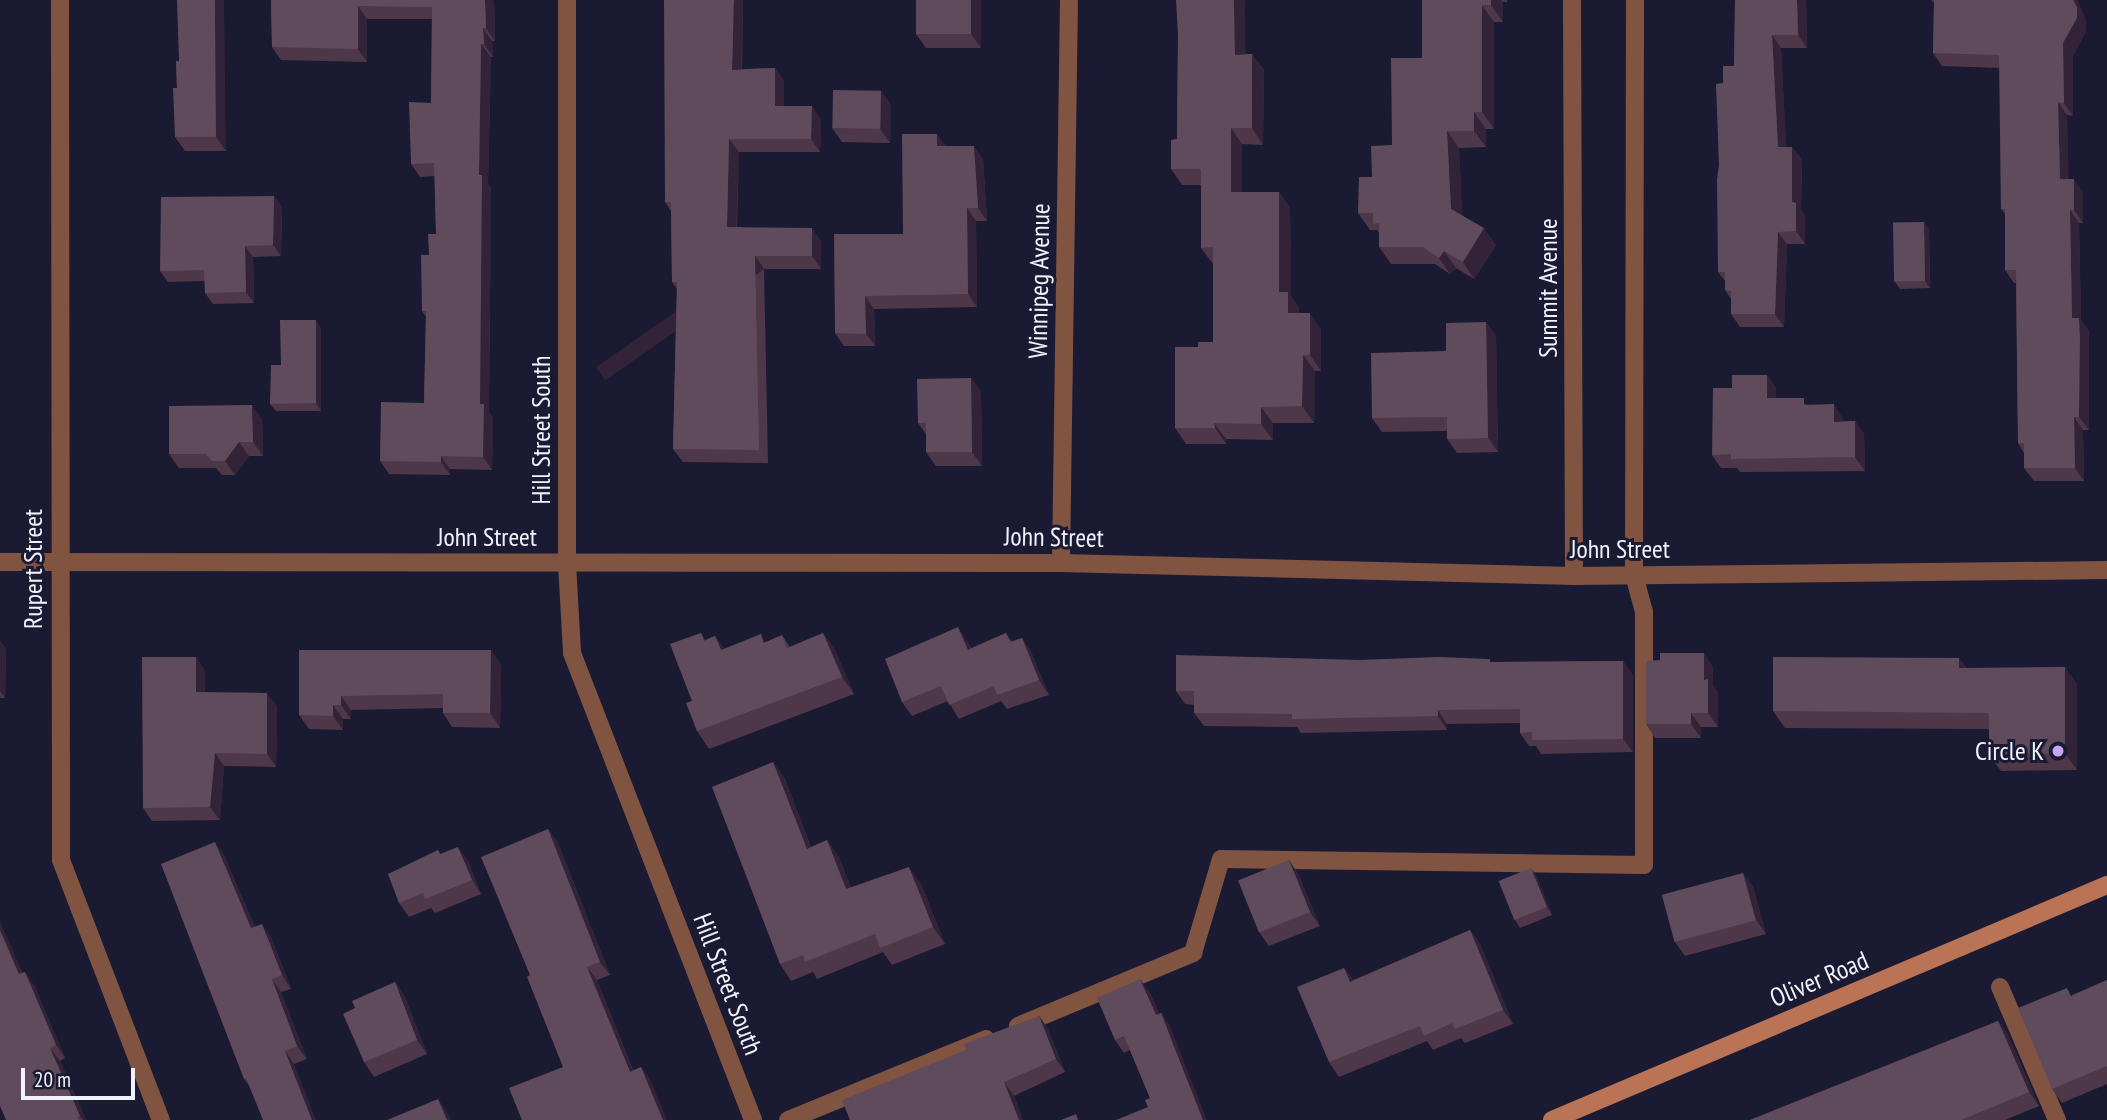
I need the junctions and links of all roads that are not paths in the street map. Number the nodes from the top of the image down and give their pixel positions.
1 (60, 0) edge
2 (567, 0) edge
3 (1069, 0) edge
4 (1572, 0) edge
5 (1635, 0) edge
6 (0, 562) edge
7 (59, 563) junction
8 (567, 563) junction
9 (1061, 563) junction
10 (2107, 570) edge
11 (1634, 575) junction
12 (1574, 576) junction
13 (2107, 886) edge
14 (2000, 987) dead end
15 (161, 1120) edge
16 (753, 1120) edge
17 (788, 1120) edge
18 (1552, 1120) edge
19 (2057, 1120) edge

1 - 7 street, Rupert Street
2 - 8 street, Hill Street South
3 - 9 street, Winnipeg Avenue
4 - 12 street, Summit Avenue
5 - 11 street
6 - 7 street, John Street
7 - 8 street, John Street
7 - 15 street, Rupert Street
8 - 9 street, John Street
8 - 16 street, Hill Street South
9 - 12 street, John Street
10 - 11 street, John Street
11 - 12 street, John Street
11 - 17 street
13 - 18 main road, Oliver Road
14 - 19 street

